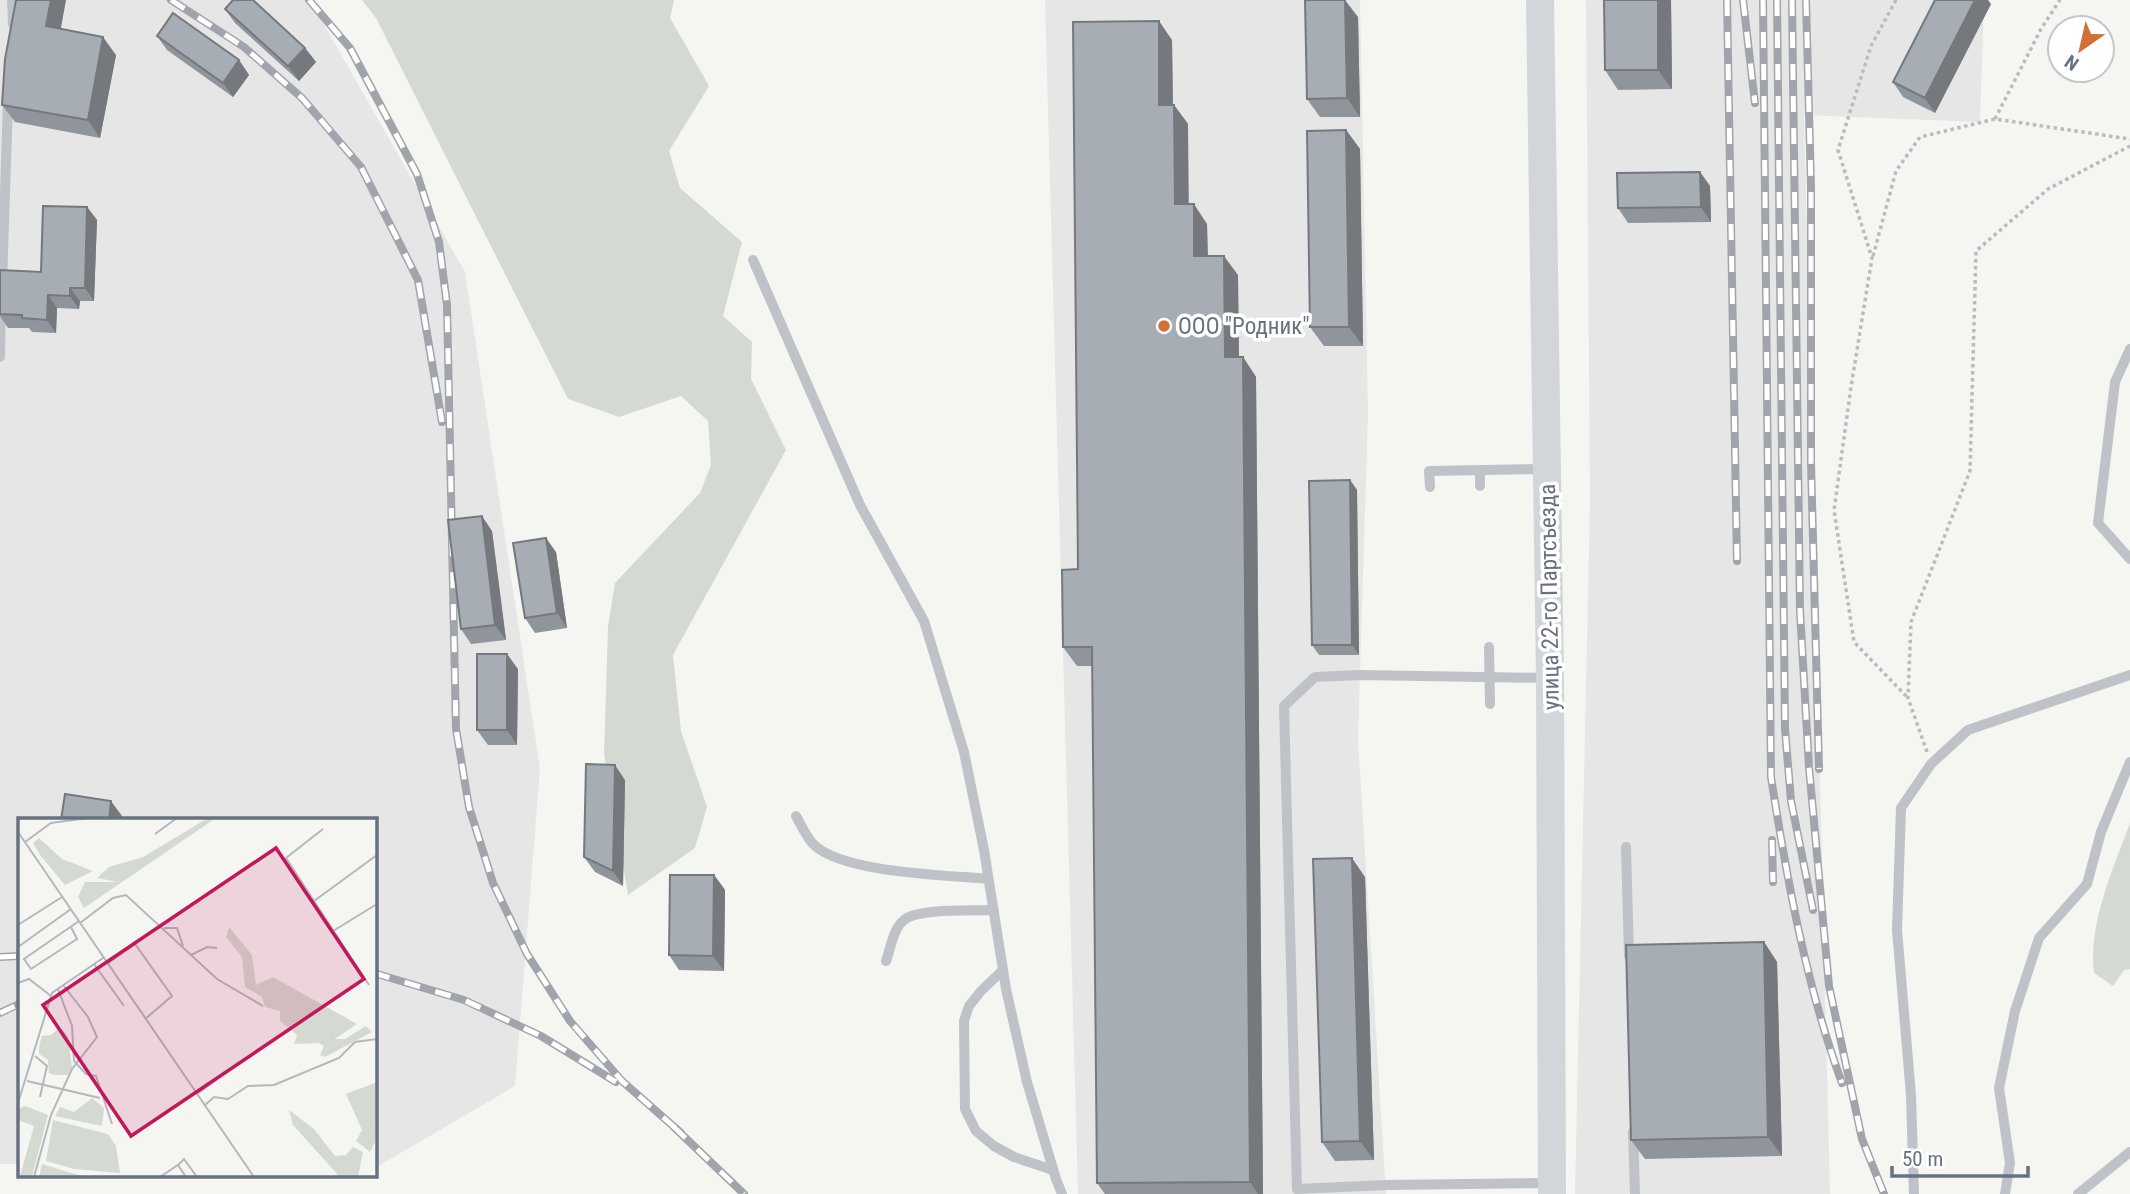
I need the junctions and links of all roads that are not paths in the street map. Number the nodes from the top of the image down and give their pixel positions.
1 (12, 0) edge
2 (1540, 0) edge
3 (12, 37) edge
4 (9, 89) edge
5 (753, 260) dead end
6 (2130, 349) edge
7 (0, 357) edge
8 (1547, 469) junction
9 (1480, 470) junction
10 (1430, 486) dead end
11 (1480, 486) dead end
12 (2130, 559) edge
13 (1489, 647) dead end
14 (2130, 675) edge
15 (1490, 677) junction
16 (1550, 678) junction
17 (1490, 704) dead end
18 (2130, 762) edge
19 (796, 816) dead end
20 (1626, 847) dead end
21 (988, 879) junction
22 (992, 910) junction
23 (886, 961) dead end
24 (1003, 970) junction
25 (1629, 971) edge
26 (1633, 1121) edge
27 (2130, 1152) edge
28 (1053, 1170) junction
29 (1552, 1189) edge
30 (1062, 1194) edge
31 (1635, 1194) edge
32 (1914, 1194) edge
33 (2005, 1194) edge
34 (2078, 1194) edge

1 - 3 lane
2 - 8 street, улица 22-го Партсъезда
4 - 7 lane
5 - 21 lane
6 - 12 lane
8 - 9 lane
8 - 16 street, улица 22-го Партсъезда
9 - 10 lane
9 - 11 lane
13 - 15 lane
14 - 32 lane
15 - 16 lane
15 - 17 lane
15 - 29 lane
16 - 29 street, улица 22-го Партсъезда
18 - 33 lane
19 - 21 lane
20 - 25 lane
21 - 22 lane
22 - 23 lane
22 - 24 lane
24 - 28 lane
24 - 28 lane
26 - 31 lane
27 - 34 lane
28 - 30 lane

